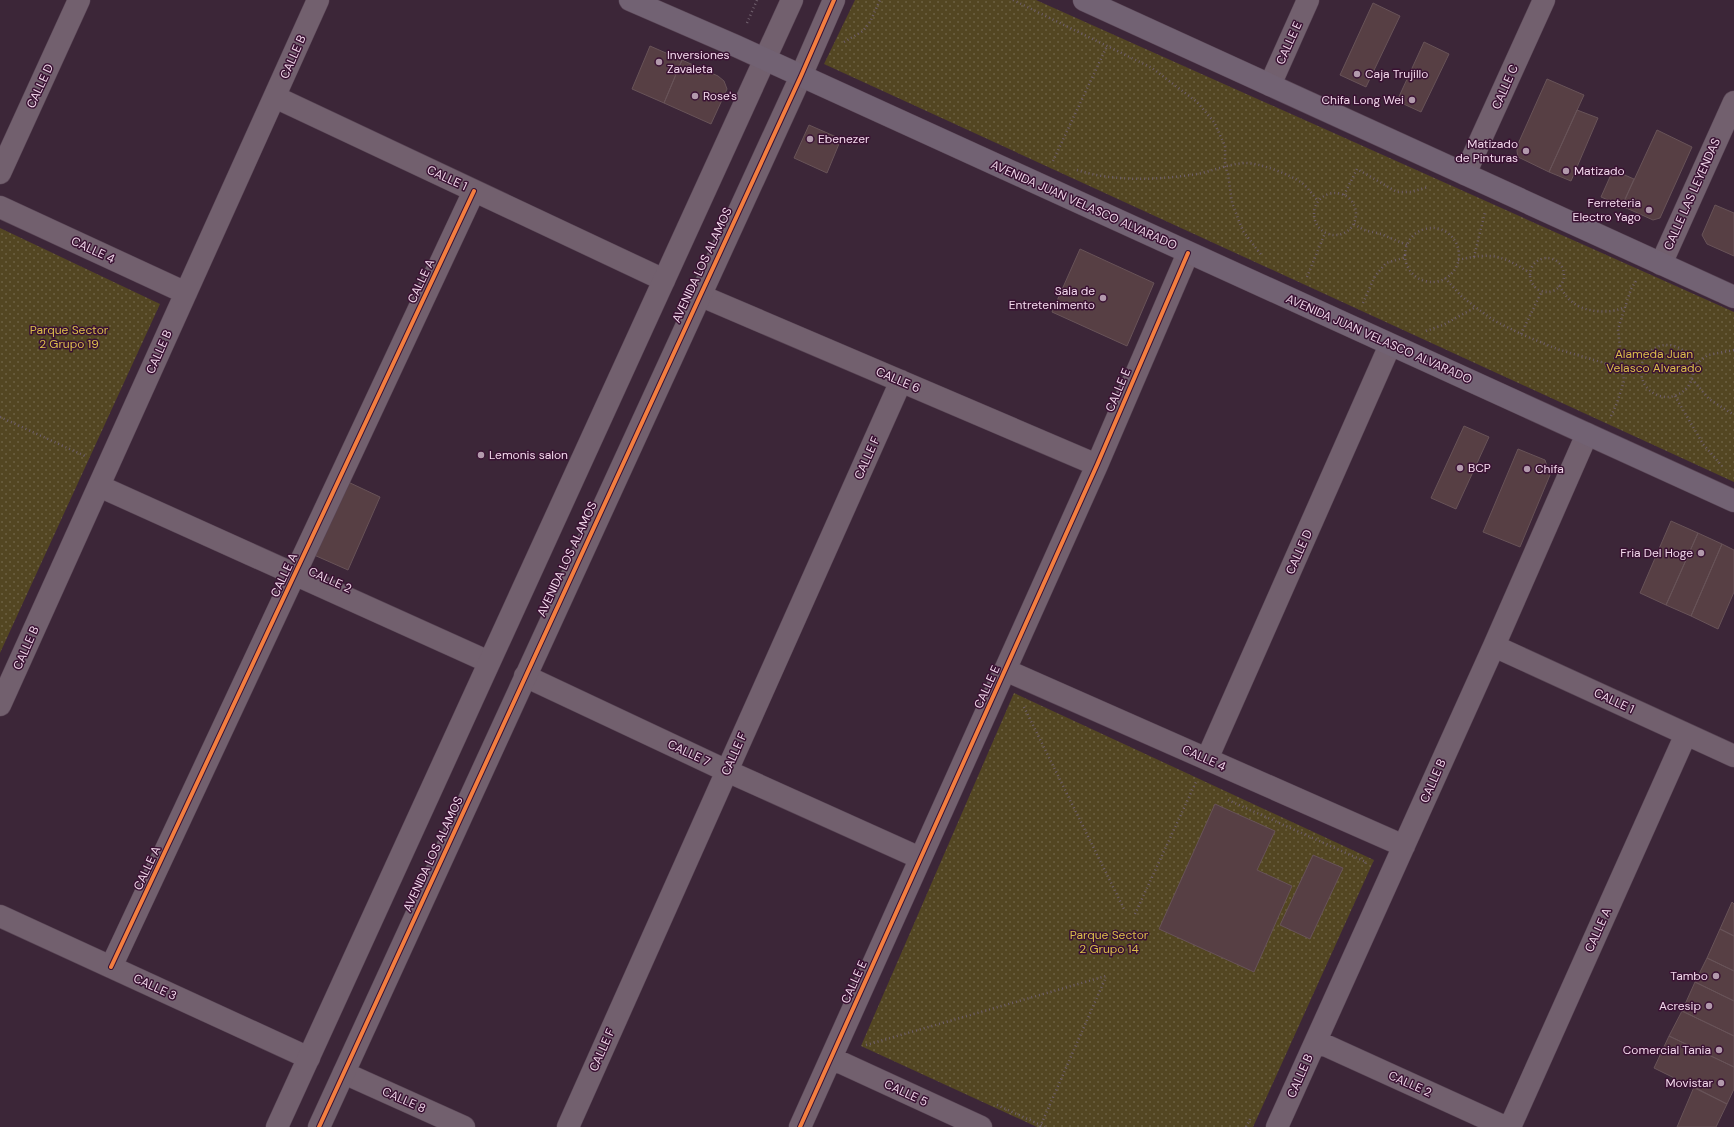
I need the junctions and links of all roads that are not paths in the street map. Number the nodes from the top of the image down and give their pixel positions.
1 (79, 0) edge
2 (318, 0) edge
3 (630, 0) edge
4 (792, 0) edge
5 (834, 0) edge
6 (1084, 0) edge
7 (1308, 0) edge
8 (1544, 0) edge
9 (766, 60) junction
10 (801, 76) junction
11 (1270, 85) junction
12 (275, 97) junction
13 (1734, 102) edge
14 (0, 172) edge
15 (1465, 174) junction
16 (474, 191) junction
17 (0, 207) edge
18 (1188, 253) junction
19 (1656, 262) junction
20 (664, 280) junction
21 (186, 293) junction
22 (699, 295) junction
23 (1734, 297) edge
24 (1390, 345) junction
25 (901, 382) junction
26 (1593, 437) junction
27 (1096, 465) junction
28 (99, 486) junction
29 (1734, 501) edge
30 (294, 575) junction
31 (1494, 646) junction
32 (489, 662) junction
33 (1005, 670) junction
34 (525, 676) junction
35 (6, 678) edge
36 (0, 705) edge
37 (1686, 734) junction
38 (1734, 756) edge
39 (1207, 759) junction
40 (727, 771) junction
41 (1404, 846) junction
42 (920, 858) junction
43 (0, 916) edge
44 (111, 967) junction
45 (1316, 1041) junction
46 (309, 1058) junction
47 (831, 1058) junction
48 (344, 1073) junction
49 (277, 1127) edge
50 (319, 1127) edge
51 (464, 1127) edge
52 (568, 1127) edge
53 (800, 1127) edge
54 (982, 1127) edge
55 (1277, 1127) edge
56 (1505, 1127) edge
57 (1510, 1127) edge

1 - 14 street, CALLE D
2 - 12 street, CALLE B
3 - 9 main road, AVENIDA JUAN VELASCO ALVARADO
4 - 9 street
5 - 10 street, AVENIDA LOS ALAMOS
6 - 11 main road
7 - 11 street, CALLE E
8 - 15 street, CALLE C
9 - 10 main road, AVENIDA JUAN VELASCO ALVARADO
9 - 20 street
10 - 18 main road, AVENIDA JUAN VELASCO ALVARADO
10 - 22 street, AVENIDA LOS ALAMOS
11 - 15 main road
12 - 16 street, CALLE 1
12 - 21 street, CALLE B
13 - 19 street, CALLE LAS LEYENDAS
15 - 19 main road
16 - 20 street, CALLE 1
16 - 30 street, CALLE A
17 - 21 street, CALLE 4
18 - 24 main road, AVENIDA JUAN VELASCO ALVARADO
18 - 27 street, CALLE E
19 - 23 main road
20 - 32 street
21 - 28 street, CALLE B
22 - 25 street, CALLE 6
22 - 34 street, AVENIDA LOS ALAMOS
24 - 26 main road, AVENIDA JUAN VELASCO ALVARADO
24 - 39 street, CALLE D
25 - 27 street, CALLE 6
25 - 40 street, CALLE F
26 - 29 main road, AVENIDA JUAN VELASCO ALVARADO
26 - 31 street, CALLE B
27 - 33 street, CALLE E
28 - 30 street, CALLE 2
28 - 35 street, CALLE B
30 - 32 street, CALLE 2
30 - 44 street, CALLE A
31 - 37 street, CALLE 1
31 - 41 street, CALLE B
32 - 46 street
33 - 39 street, CALLE 4
33 - 42 street, CALLE E
34 - 40 street, CALLE 7
34 - 48 street, AVENIDA LOS ALAMOS
35 - 36 street, CALLE B
37 - 38 street, CALLE 1
37 - 57 street, CALLE A
39 - 41 street, CALLE 4
40 - 42 street, CALLE 7
40 - 52 street, CALLE F
41 - 45 street, CALLE B
42 - 47 street, CALLE E
43 - 44 street, CALLE 3
44 - 46 street, CALLE 3
45 - 55 street, CALLE B
45 - 56 street, CALLE 2
46 - 49 street
47 - 53 street, CALLE E
47 - 54 street, CALLE 5
48 - 50 street, AVENIDA LOS ALAMOS
48 - 51 street, CALLE 8

